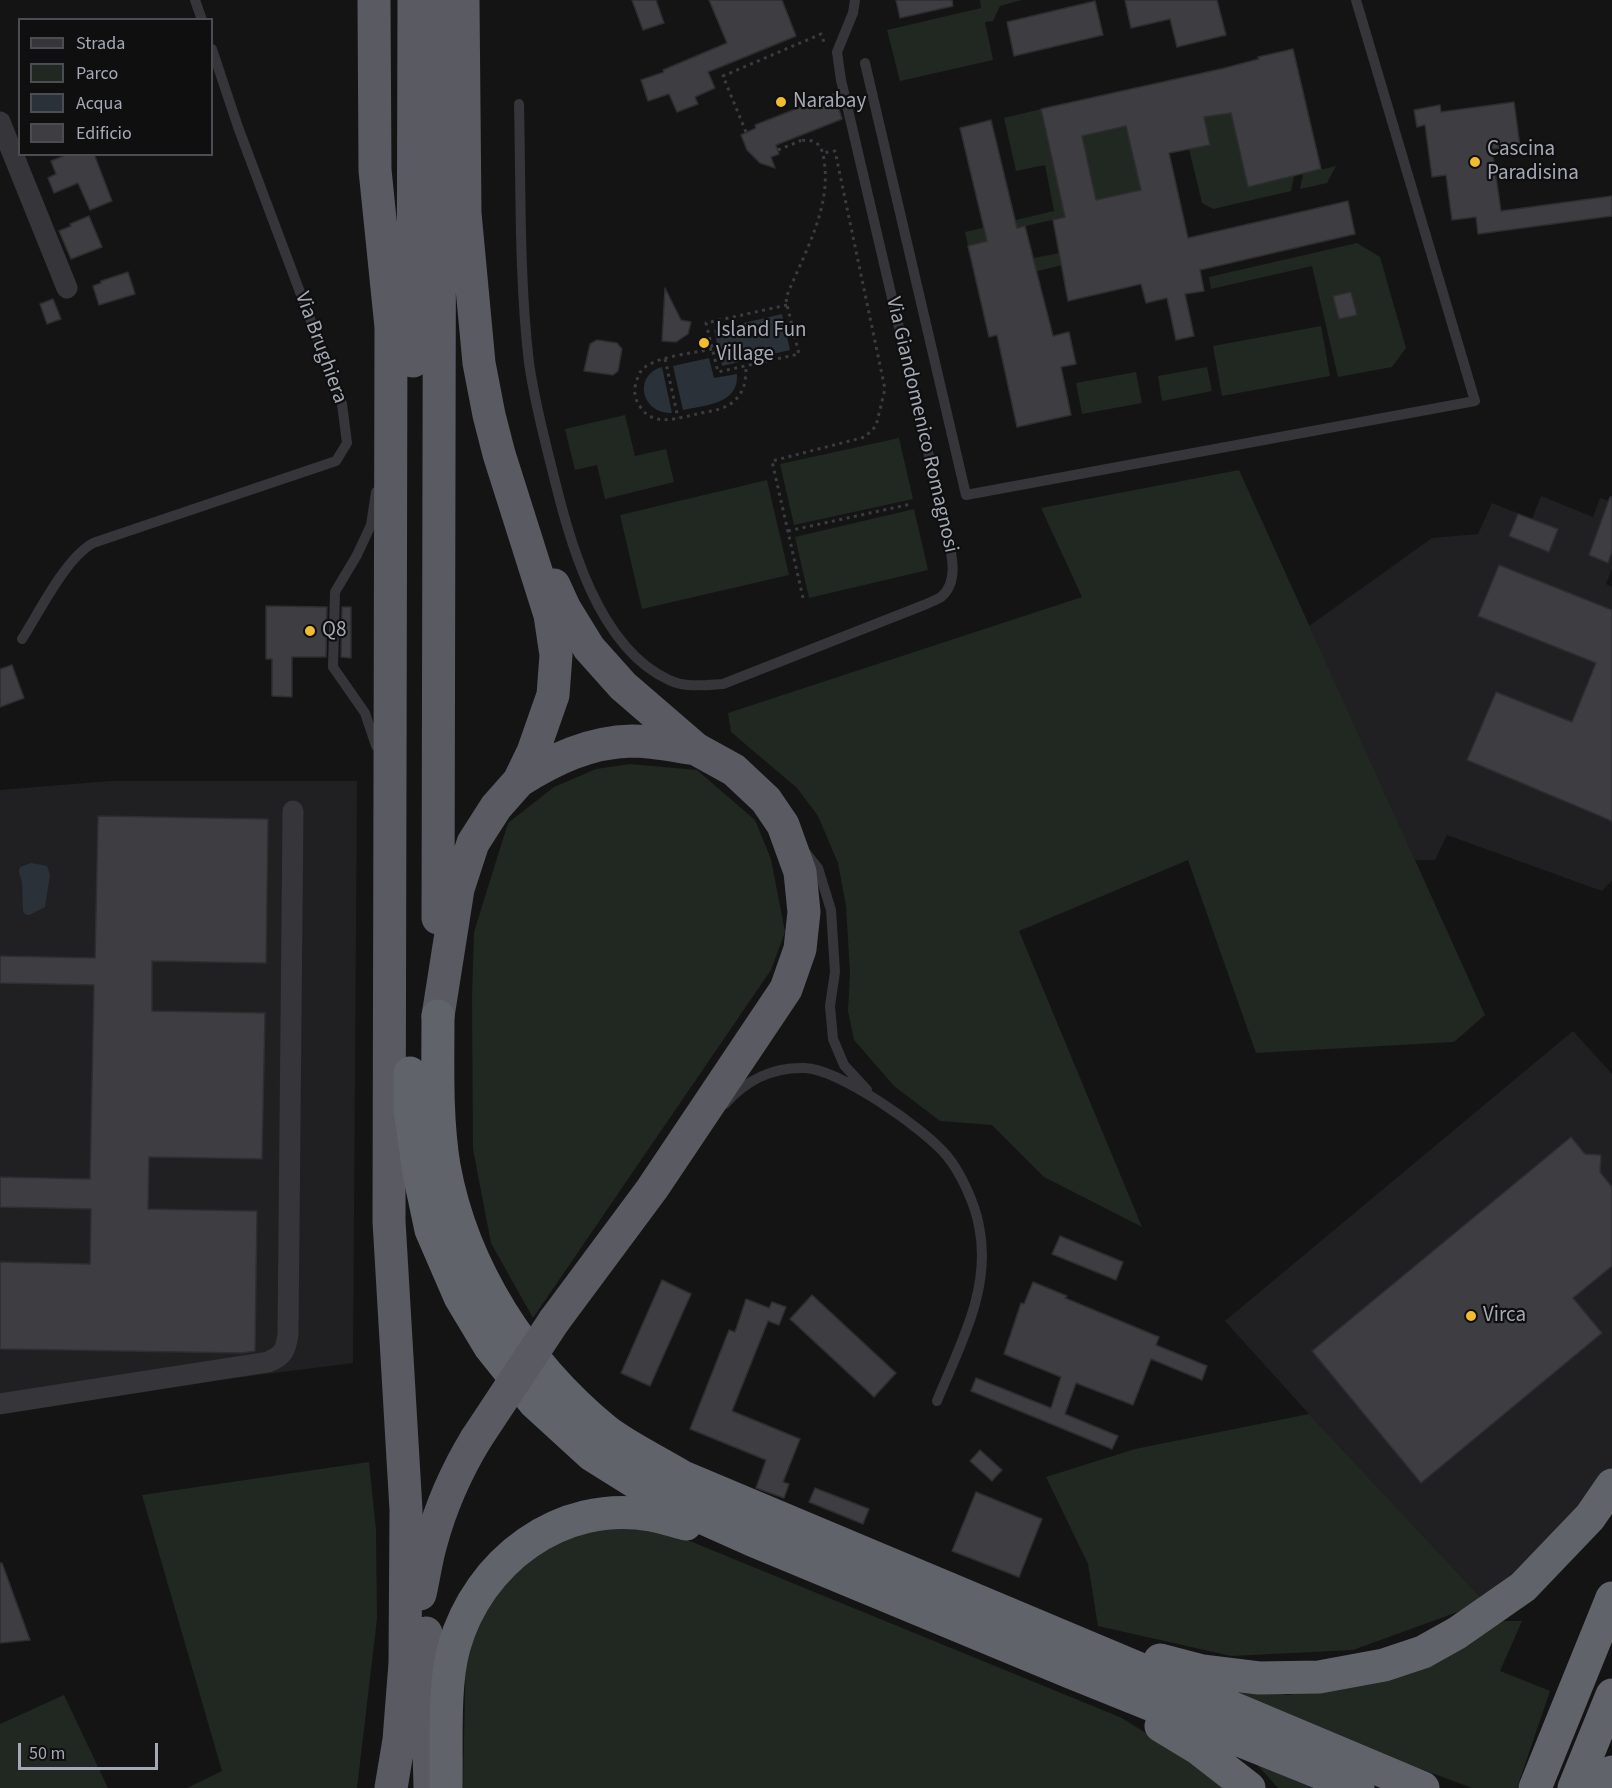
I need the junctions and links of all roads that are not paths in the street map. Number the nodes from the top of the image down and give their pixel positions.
1 (195, 0) edge
2 (374, 0) edge
3 (392, 0) edge
4 (414, 0) edge
5 (440, 0) edge
6 (463, 0) edge
7 (486, 0) edge
8 (855, 0) edge
9 (1356, 0) edge
10 (200, 18) edge
11 (213, 52) edge
12 (865, 63) dead end
13 (519, 104) dead end
14 (0, 122) edge
15 (67, 288) dead end
16 (391, 327) junction
17 (479, 363) junction
18 (390, 406) junction
19 (509, 488) junction
20 (22, 639) dead end
21 (696, 749) junction
22 (519, 781) junction
23 (293, 811) dead end
24 (783, 825) junction
25 (390, 830) junction
26 (438, 1016) junction
27 (873, 1096) junction
28 (652, 1189) junction
29 (937, 1401) dead end
30 (0, 1404) edge
31 (1612, 1485) edge
32 (752, 1540) junction
33 (426, 1569) junction
34 (1612, 1598) edge
35 (979, 1603) junction
36 (405, 1663) junction
37 (1070, 1672) junction
38 (1612, 1695) edge
39 (1612, 1772) edge
40 (391, 1788) edge
41 (430, 1788) edge
42 (446, 1788) edge
43 (1249, 1788) edge
44 (1358, 1788) edge
45 (1423, 1788) edge
46 (1535, 1788) edge
47 (1574, 1788) edge
48 (1606, 1788) edge

1 - 10 lane
2 - 16 highway
3 - 16 highway
4 - 32 highway
5 - 26 highway
6 - 17 highway
7 - 17 highway
8 - 13 lane, Via Giandomenico Romagnosi
9 - 12 lane
11 - 20 lane, Via Brughiera
14 - 15 street
16 - 18 highway
17 - 19 highway
18 - 25 highway
18 - 25 lane
19 - 21 highway
19 - 22 highway
21 - 22 highway
21 - 24 highway
22 - 26 highway
23 - 30 street
24 - 27 lane
24 - 28 highway
25 - 36 highway
26 - 35 highway
27 - 28 lane
27 - 29 lane
28 - 33 highway, bridge
31 - 35 highway
32 - 37 highway
32 - 42 highway
33 - 36 highway
33 - 41 highway
34 - 46 highway
35 - 45 highway
36 - 40 highway
37 - 43 highway
37 - 44 highway
38 - 47 highway
39 - 48 highway

